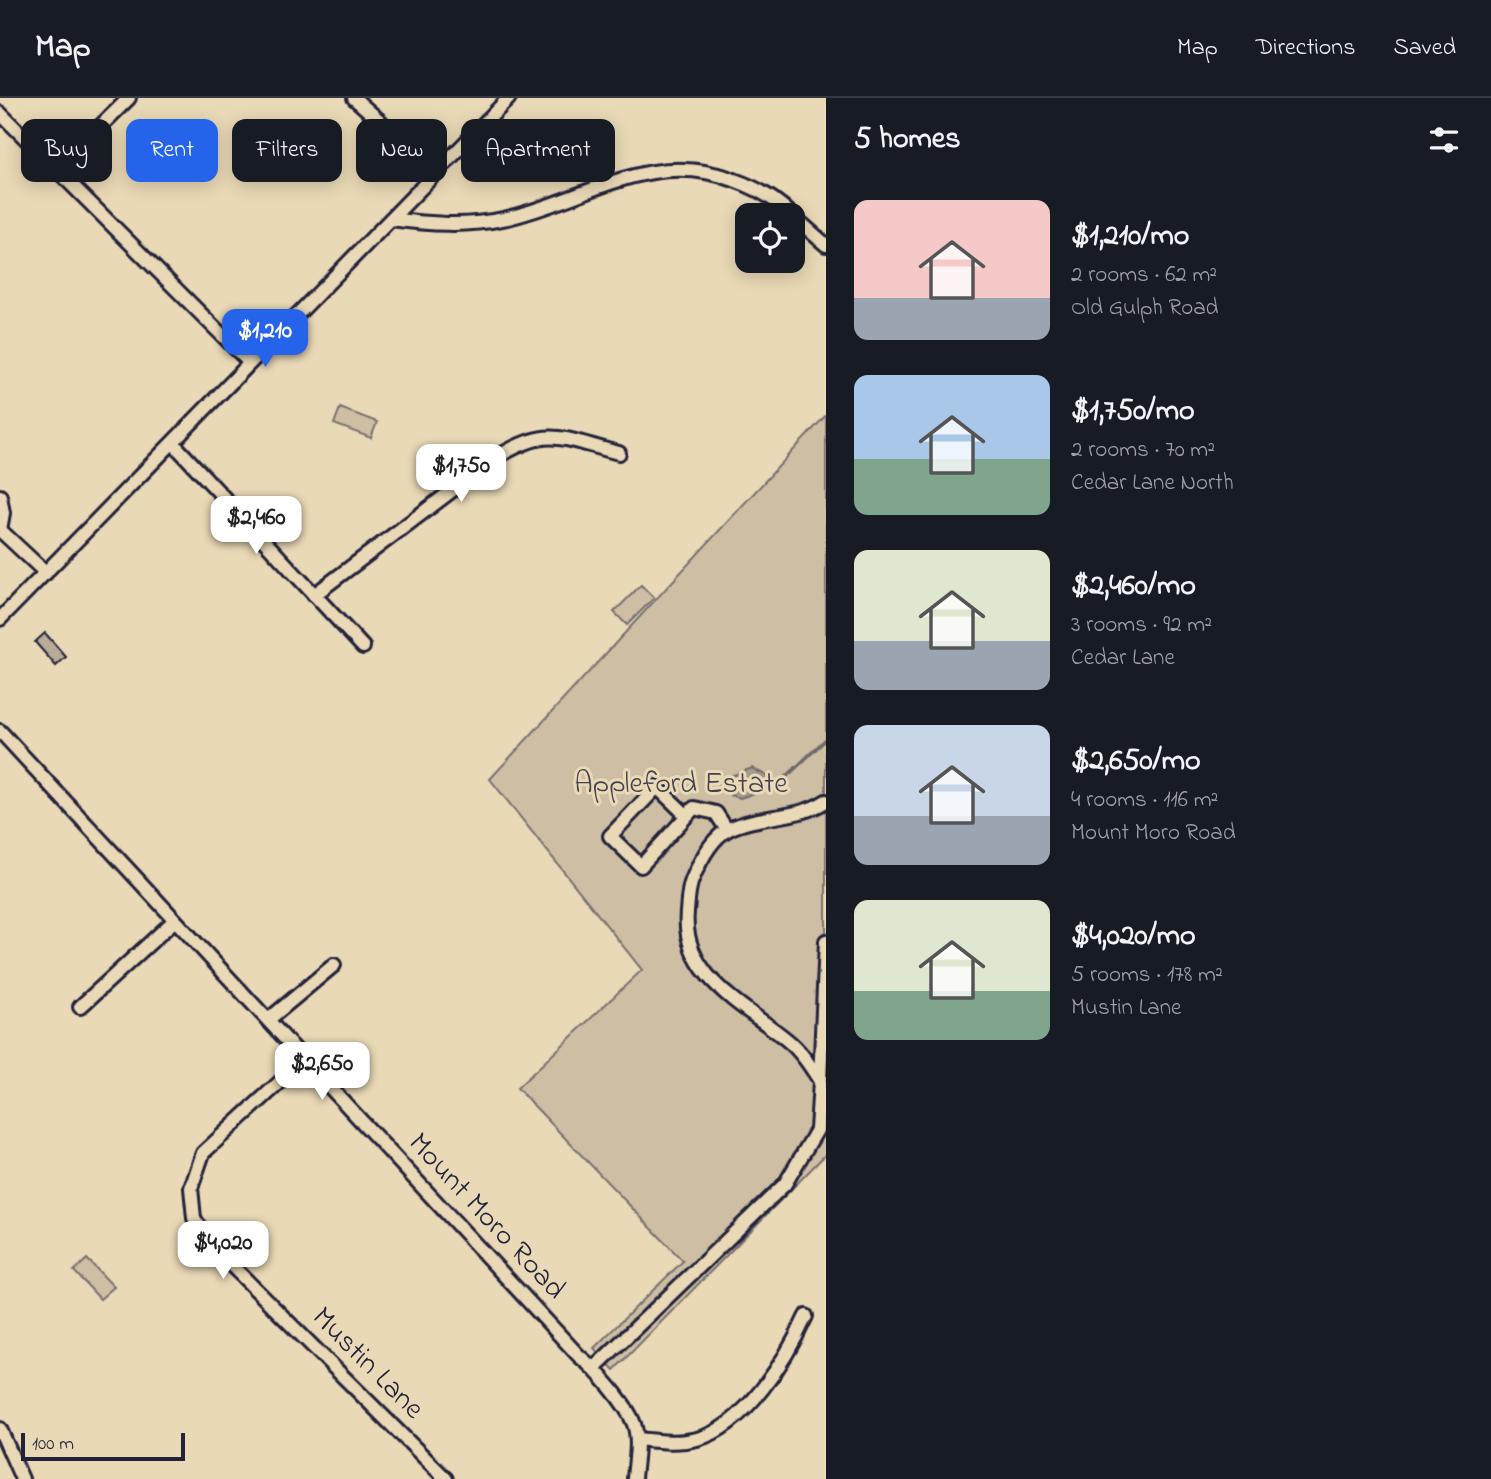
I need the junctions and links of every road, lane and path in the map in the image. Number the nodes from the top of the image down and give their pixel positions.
1 (129, 98) edge
2 (354, 98) edge
3 (509, 98) edge
4 (0, 113) edge
5 (108, 119) edge
6 (378, 119) edge
7 (21, 134) edge
8 (447, 162) edge
9 (68, 182) edge
10 (427, 182) edge
11 (779, 203) edge
12 (391, 219) junction
13 (805, 226) edge
14 (826, 245) edge
15 (249, 362) junction
16 (173, 443) junction
17 (620, 453) dead end
18 (0, 496) edge
19 (0, 530) edge
20 (46, 573) junction
21 (314, 595) junction
22 (0, 619) edge
23 (363, 647) dead end
24 (0, 731) edge
25 (826, 801) edge
26 (686, 816) junction
27 (727, 830) junction
28 (175, 920) junction
29 (826, 941) edge
30 (334, 965) dead end
31 (80, 1007) dead end
32 (268, 1020) junction
33 (304, 1060) junction
34 (820, 1082) junction
35 (806, 1315) dead end
36 (594, 1368) junction
37 (0, 1429) edge
38 (637, 1439) junction
39 (22, 1479) edge
40 (446, 1479) edge
41 (634, 1479) edge

1 - 5 street
2 - 6 street
3 - 8 street
4 - 7 street
9 - 15 street
10 - 12 street
11 - 12 street
12 - 15 street
13 - 14 street
15 - 16 street
16 - 20 street
16 - 21 street
17 - 21 street
18 - 19 street
19 - 20 street
20 - 22 street
21 - 23 street
24 - 28 street, Mount Moro Road
25 - 27 street
26 - 26 street
26 - 27 street
27 - 34 street
28 - 31 street
28 - 32 street, Mount Moro Road
29 - 34 street
30 - 32 street
32 - 33 street, Mount Moro Road
33 - 36 street, Mount Moro Road
33 - 40 street, Mustin Lane
34 - 36 street
35 - 38 street
36 - 38 street, Mount Moro Road
37 - 39 street
38 - 41 street, Mount Moro Road

